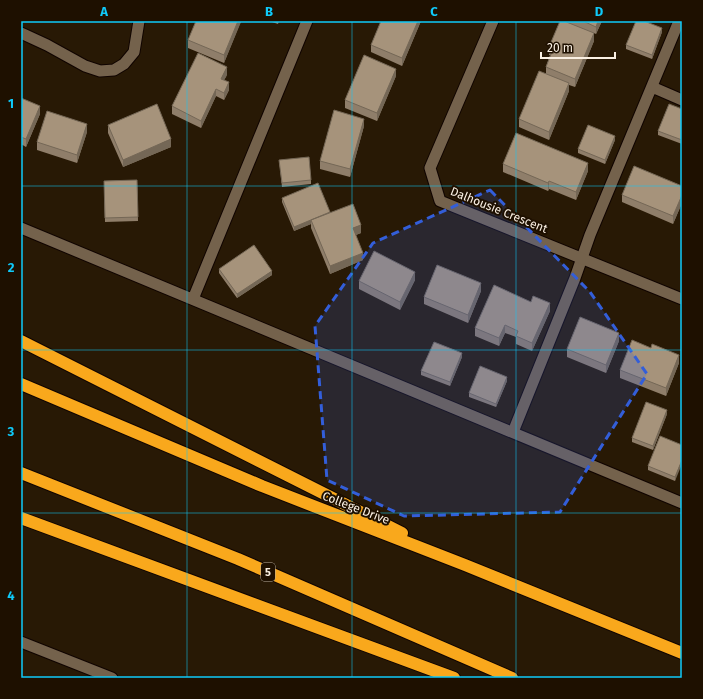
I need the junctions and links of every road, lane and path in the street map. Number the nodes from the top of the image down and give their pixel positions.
1 (139, 21) edge
2 (307, 21) edge
3 (493, 21) edge
4 (679, 21) edge
5 (21, 33) edge
6 (652, 88) junction
7 (682, 100) edge
8 (21, 228) edge
9 (582, 258) junction
10 (193, 299) junction
11 (682, 299) edge
12 (21, 341) edge
13 (21, 384) edge
14 (512, 432) junction
15 (21, 473) edge
16 (682, 503) edge
17 (21, 518) edge
18 (465, 565) junction
19 (21, 642) edge
20 (682, 653) edge
21 (112, 678) edge
22 (454, 678) edge
23 (512, 678) edge

1 - 5 street
2 - 10 street
3 - 9 street, Dalhousie Crescent
4 - 6 street
6 - 7 street
6 - 9 street
8 - 10 street
9 - 11 street, Dalhousie Crescent
9 - 14 street
10 - 14 street
12 - 18 highway
13 - 18 highway, College Drive
14 - 16 street
15 - 23 highway, 5
17 - 22 highway
18 - 20 highway, College Drive
19 - 21 street

